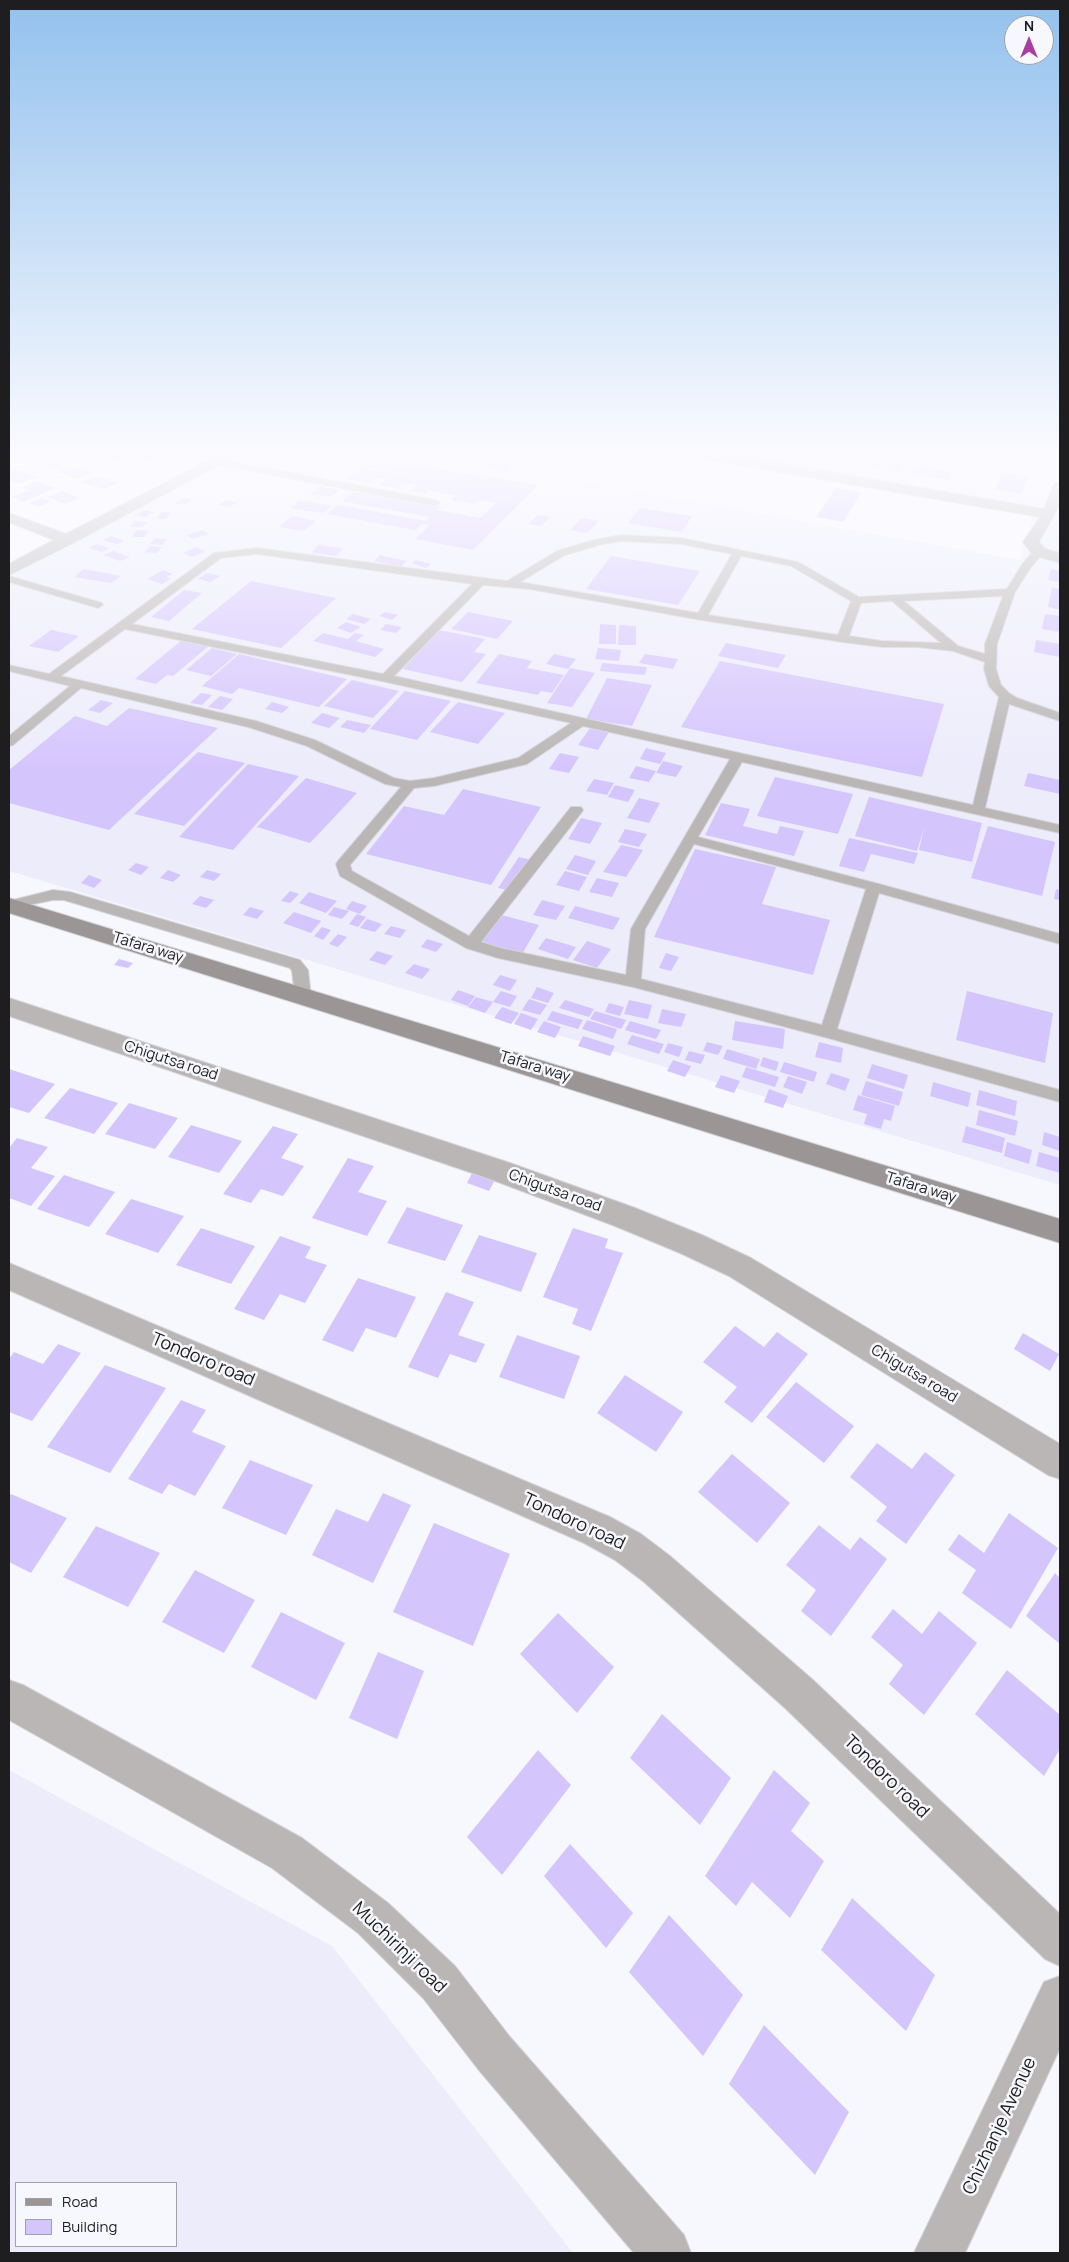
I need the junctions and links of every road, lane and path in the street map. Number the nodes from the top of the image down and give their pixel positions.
1 (33, 558) edge
2 (215, 558) edge
3 (304, 558) edge
4 (552, 558) edge
5 (735, 558) edge
6 (761, 558) edge
7 (1034, 558) edge
8 (9, 570) edge
9 (9, 578) edge
10 (480, 582) junction
11 (509, 584) junction
12 (1010, 592) junction
13 (894, 598) junction
14 (857, 600) junction
15 (98, 605) dead end
16 (701, 617) junction
17 (123, 625) junction
18 (842, 639) junction
19 (954, 648) junction
20 (991, 660) junction
21 (9, 668) edge
22 (51, 678) junction
23 (386, 678) junction
24 (78, 684) junction
25 (1005, 696) junction
26 (1060, 717) edge
27 (581, 722) junction
28 (9, 742) edge
29 (738, 757) junction
30 (410, 785) junction
31 (576, 810) dead end
32 (978, 811) junction
33 (1060, 829) edge
34 (690, 839) junction
35 (874, 887) junction
36 (9, 905) edge
37 (1060, 939) edge
38 (471, 944) junction
39 (633, 982) junction
40 (9, 1007) edge
41 (828, 1032) junction
42 (1060, 1096) edge
43 (1060, 1232) edge
44 (9, 1276) edge
45 (1060, 1463) edge
46 (9, 1699) edge
47 (1060, 1944) edge
48 (1060, 1998) edge
49 (666, 2253) edge
50 (939, 2253) edge

1 - 8 street
2 - 17 lane
3 - 10 lane
4 - 11 lane
5 - 16 lane
6 - 14 lane
7 - 12 lane
9 - 15 lane
10 - 11 lane
10 - 23 lane
11 - 16 lane
12 - 13 lane
12 - 20 lane
13 - 14 lane
13 - 19 lane
14 - 18 lane
16 - 18 lane
17 - 22 lane
17 - 23 lane
18 - 19 lane
19 - 20 lane
20 - 25 lane
21 - 22 lane
22 - 24 lane
23 - 27 lane
24 - 28 lane
24 - 30 lane
25 - 26 lane
25 - 32 lane
27 - 29 lane
27 - 30 lane
29 - 32 lane
29 - 34 lane
30 - 38 lane
31 - 38 lane
32 - 33 lane
34 - 35 lane
34 - 39 lane
35 - 37 lane
35 - 41 lane
36 - 43 street, Tafara way
38 - 39 lane
39 - 41 lane
40 - 45 street, Chigutsa road
41 - 42 lane
44 - 47 street, Tondoro road
46 - 49 street, Muchirinji road
48 - 50 street, Chizhanje Avenue

